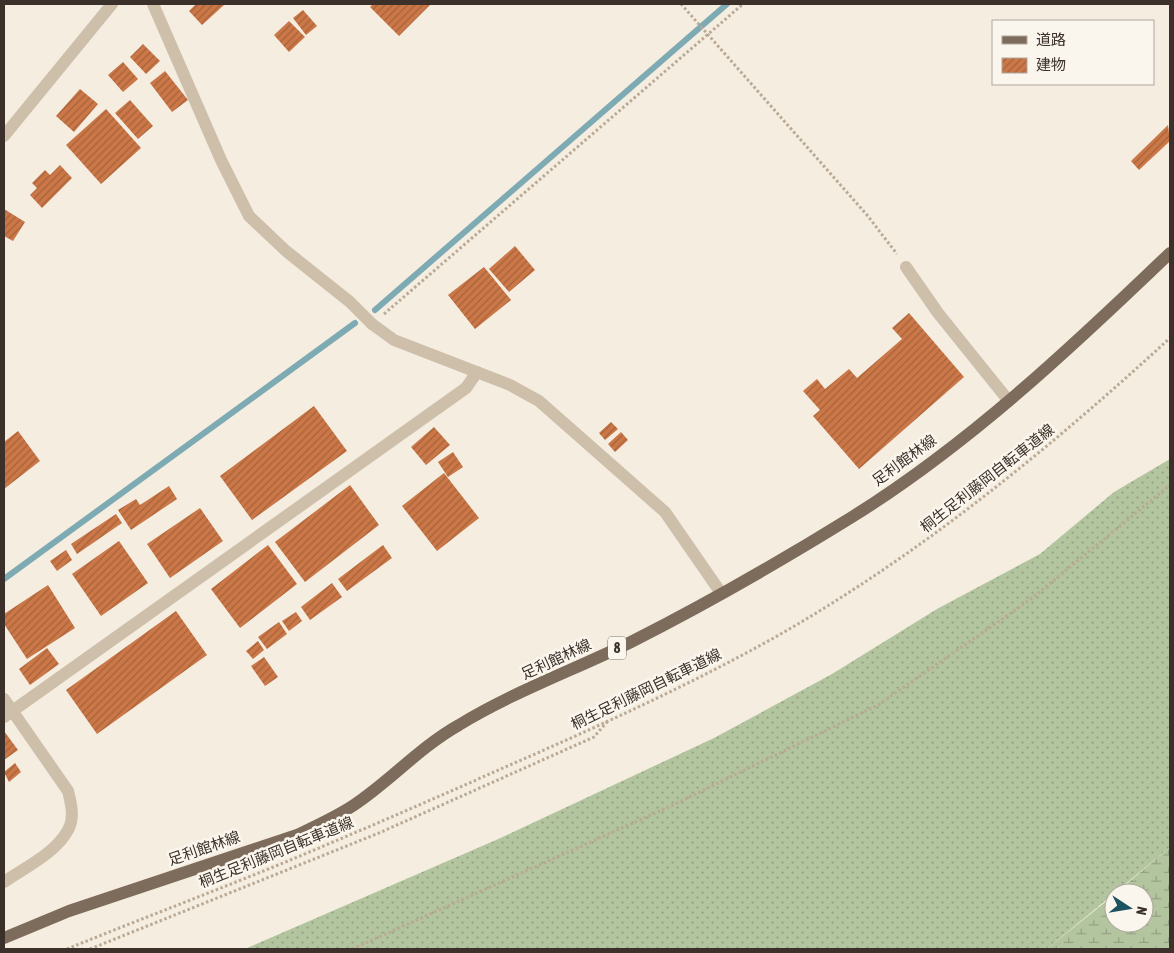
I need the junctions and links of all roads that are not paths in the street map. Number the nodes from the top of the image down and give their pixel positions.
1 (112, 4) edge
2 (153, 4) edge
3 (4, 136) edge
4 (1170, 253) edge
5 (906, 267) road end
6 (477, 372) junction
7 (1008, 400) junction
8 (721, 593) junction
9 (4, 699) edge
10 (8, 714) edge
11 (4, 882) edge
12 (4, 938) edge

1 - 3 street
2 - 6 street
4 - 7 main road, 足利館林線 / 8
5 - 7 street
6 - 8 street
6 - 10 street
7 - 8 main road, 足利館林線 / 8
8 - 12 main road, 足利館林線 / 8
9 - 10 street
10 - 11 street

